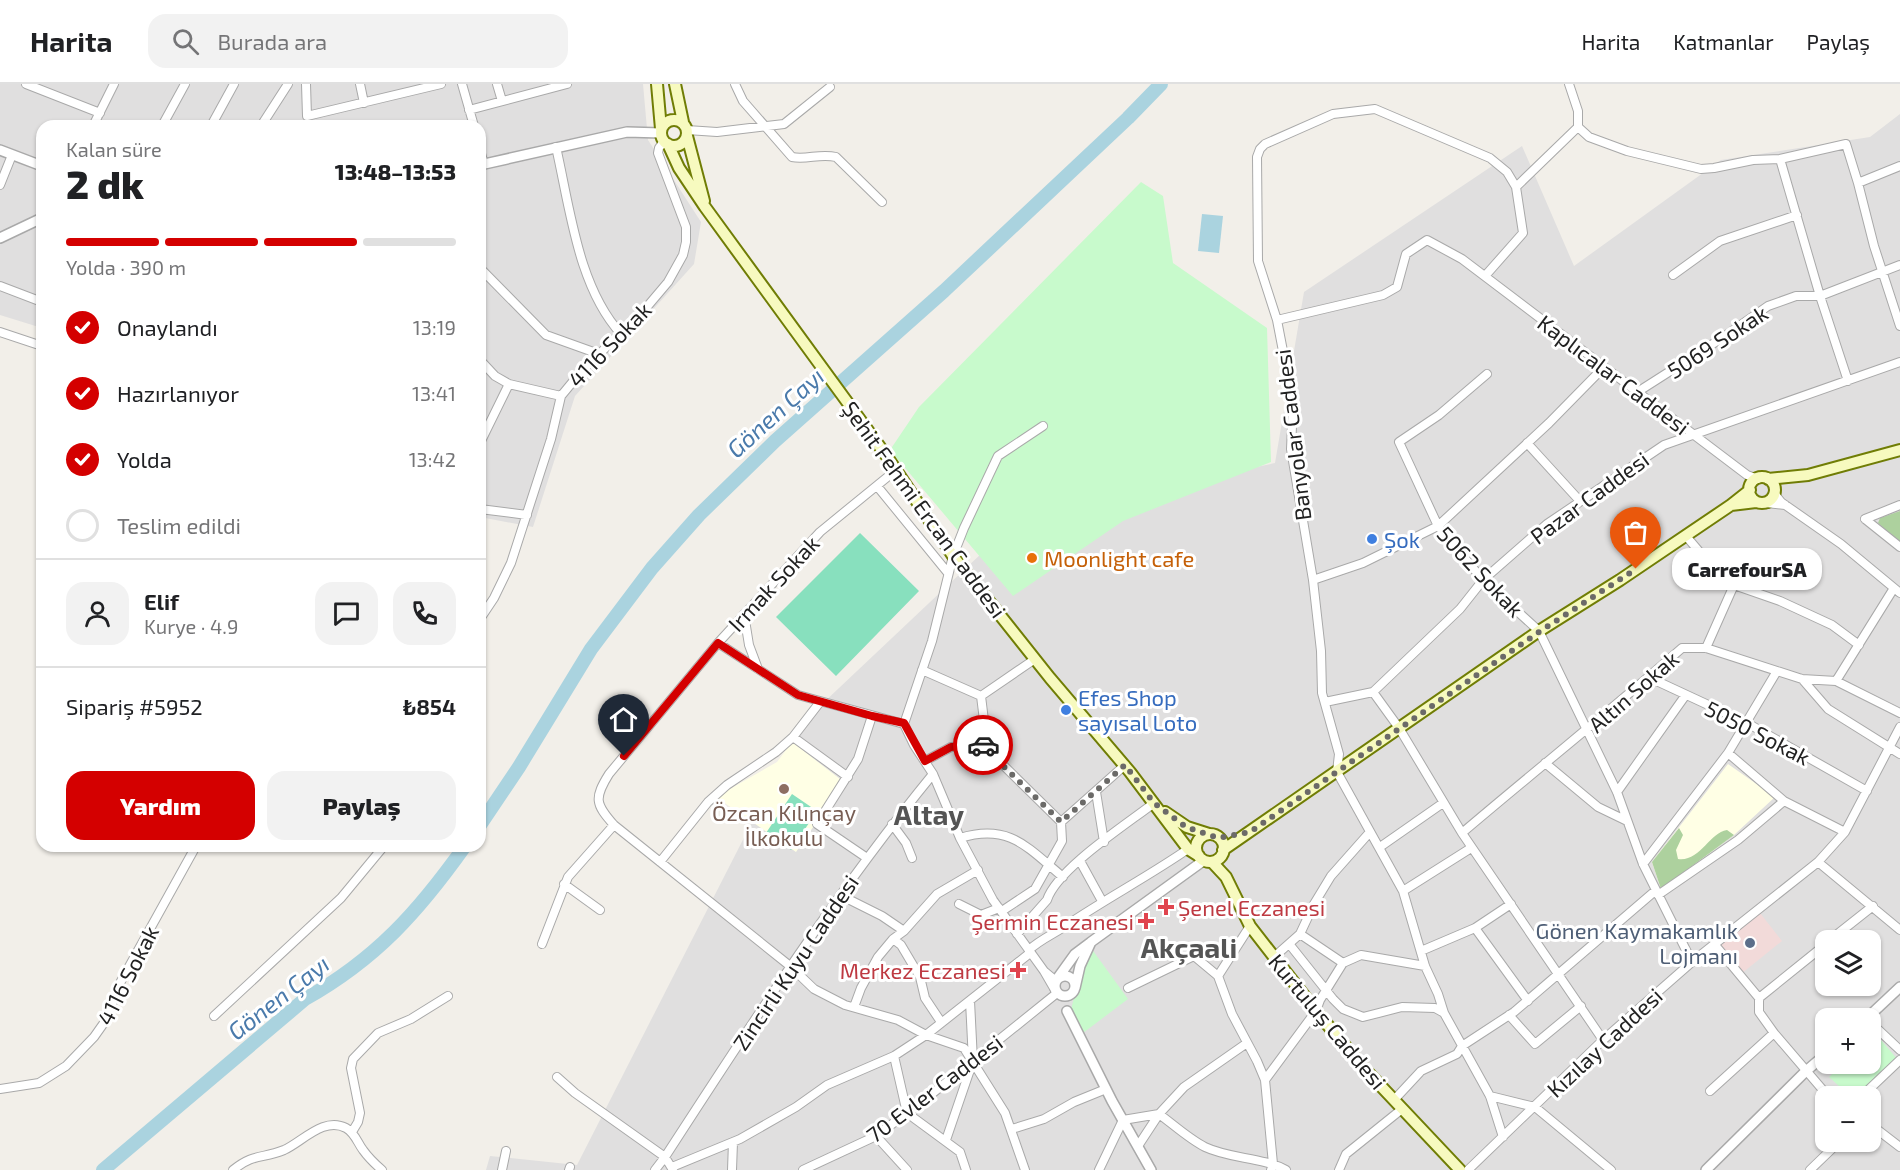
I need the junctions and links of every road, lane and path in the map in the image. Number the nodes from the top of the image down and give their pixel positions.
1 (26, 84) edge
2 (114, 84) edge
3 (184, 84) edge
4 (234, 84) edge
5 (288, 84) edge
6 (306, 84) edge
7 (360, 84) edge
8 (441, 84) edge
9 (462, 84) edge
10 (497, 84) edge
11 (567, 84) edge
12 (657, 84) edge
13 (675, 84) edge
14 (735, 84) edge
15 (1569, 84) edge
16 (46, 87) edge
17 (830, 87) dead end
18 (502, 101) junction
19 (364, 103) junction
20 (469, 110) junction
21 (100, 113) junction
22 (96, 120) edge
23 (165, 120) edge
24 (214, 120) edge
25 (265, 120) edge
26 (472, 120) edge
27 (766, 127) junction
28 (1578, 127) junction
29 (686, 129) junction
30 (663, 137) junction
31 (556, 147) junction
32 (0, 150) edge
33 (12, 155) junction
34 (1780, 159) junction
35 (486, 163) edge
36 (36, 164) edge
37 (1900, 166) edge
38 (1858, 183) junction
39 (0, 185) edge
40 (1516, 187) junction
41 (882, 201) dead end
42 (705, 207) junction
43 (1797, 215) junction
44 (36, 221) edge
45 (0, 238) edge
46 (1900, 265) edge
47 (1884, 272) junction
48 (486, 274) edge
49 (1673, 275) dead end
50 (1485, 276) junction
51 (0, 286) edge
52 (1820, 296) junction
53 (36, 300) edge
54 (1277, 320) junction
55 (1900, 326) edge
56 (0, 332) edge
57 (621, 334) junction
58 (36, 344) edge
59 (599, 354) junction
60 (1899, 364) edge
61 (486, 366) edge
62 (1604, 367) junction
63 (1487, 374) dead end
64 (1848, 381) junction
65 (509, 384) junction
66 (1639, 391) junction
67 (561, 396) junction
68 (1043, 426) dead end
69 (486, 431) edge
70 (1694, 433) junction
71 (1527, 443) junction
72 (1900, 450) edge
73 (896, 470) junction
74 (1743, 472) junction
75 (1808, 475) junction
76 (1763, 479) junction
77 (877, 486) junction
78 (1750, 489) junction
79 (1774, 493) junction
80 (1579, 500) junction
81 (1761, 502) junction
82 (1900, 505) edge
83 (1731, 506) junction
84 (1788, 506) junction
85 (486, 510) edge
86 (526, 515) junction
87 (1438, 526) junction
88 (1686, 536) junction
89 (1900, 547) edge
90 (953, 556) junction
91 (948, 573) junction
92 (1313, 580) junction
93 (1484, 580) junction
94 (1734, 585) junction
95 (1897, 590) edge
96 (486, 610) edge
97 (744, 614) junction
98 (1539, 632) junction
99 (718, 643) junction
100 (1859, 645) junction
101 (1706, 648) junction
102 (1035, 659) junction
103 (758, 669) junction
104 (922, 670) junction
105 (1777, 671) junction
106 (1648, 677) junction
107 (1802, 679) junction
108 (1836, 681) junction
109 (1373, 692) junction
110 (981, 696) junction
111 (1685, 696) junction
112 (820, 702) junction
113 (1324, 702) junction
114 (1900, 712) edge
115 (872, 716) junction
116 (904, 723) junction
117 (1747, 723) junction
118 (1900, 727) edge
119 (1399, 728) junction
120 (1587, 730) junction
121 (793, 737) junction
122 (987, 745) junction
123 (1889, 748) junction
124 (1728, 753) junction
125 (1900, 754) edge
126 (925, 761) junction
127 (1545, 763) junction
128 (1125, 765) junction
129 (1337, 772) junction
130 (933, 774) junction
131 (848, 777) junction
132 (1867, 791) junction
133 (1096, 792) junction
134 (1617, 792) junction
135 (1784, 801) junction
136 (1154, 803) junction
137 (1443, 803) junction
138 (1627, 821) junction
139 (1061, 822) junction
140 (892, 824) junction
141 (614, 825) junction
142 (1250, 832) junction
143 (1370, 832) junction
144 (1845, 832) junction
145 (1462, 833) junction
146 (1214, 836) junction
147 (960, 838) junction
148 (1104, 842) junction
149 (1380, 847) junction
150 (1471, 848) junction
151 (1188, 849) junction
152 (1223, 850) junction
153 (193, 852) edge
154 (379, 852) edge
155 (867, 858) junction
156 (912, 858) dead end
157 (1205, 860) junction
158 (1080, 861) junction
159 (660, 862) junction
160 (1818, 862) junction
161 (1048, 864) junction
162 (1643, 864) junction
163 (978, 870) junction
164 (1063, 877) junction
165 (564, 884) junction
166 (1403, 891) junction
167 (1656, 893) junction
168 (840, 895) junction
169 (1102, 901) junction
170 (959, 904) dead end
171 (1511, 904) junction
172 (1873, 906) junction
173 (1000, 909) junction
174 (600, 910) dead end
175 (1250, 926) junction
176 (1475, 928) junction
177 (1843, 930) edge
178 (1900, 930) edge
179 (904, 931) junction
180 (1017, 934) junction
181 (1300, 934) junction
182 (893, 939) junction
183 (1091, 942) junction
184 (542, 944) dead end
185 (1290, 945) junction
186 (1715, 945) junction
187 (1030, 951) junction
188 (1421, 951) junction
189 (1815, 953) edge
190 (1274, 957) junction
191 (1692, 962) junction
192 (1343, 963) junction
193 (790, 966) junction
194 (1425, 966) junction
195 (1560, 974) junction
196 (1218, 976) junction
197 (1900, 987) edge
198 (1057, 988) junction
199 (1128, 988) dead end
200 (1326, 990) junction
201 (1074, 991) junction
202 (448, 996) dead end
203 (1759, 998) junction
204 (970, 1000) junction
205 (1528, 1000) junction
206 (1581, 1006) junction
207 (854, 1008) junction
208 (1878, 1008) edge
209 (1067, 1011) junction
210 (1316, 1011) junction
211 (1444, 1013) junction
212 (1509, 1015) junction
213 (214, 1016) dead end
214 (941, 1022) junction
215 (1881, 1032) edge
216 (1774, 1033) junction
217 (926, 1035) junction
218 (1604, 1040) junction
219 (1247, 1043) junction
220 (1462, 1046) junction
221 (1900, 1050) edge
222 (894, 1056) junction
223 (1900, 1060) edge
224 (973, 1061) junction
225 (1815, 1063) edge
226 (1806, 1071) junction
227 (557, 1077) dead end
228 (1265, 1080) junction
229 (1819, 1086) edge
230 (1873, 1086) edge
231 (0, 1089) edge
232 (1106, 1089) junction
233 (1710, 1091) dead end
234 (1490, 1096) junction
235 (1394, 1100) junction
236 (1535, 1107) junction
237 (1402, 1109) junction
238 (907, 1113) junction
239 (1159, 1114) junction
240 (1123, 1120) junction
241 (1012, 1129) junction
242 (352, 1132) junction
243 (1881, 1132) edge
244 (876, 1136) junction
245 (1503, 1137) junction
246 (946, 1140) junction
247 (733, 1142) junction
248 (1138, 1146) junction
249 (1900, 1147) edge
250 (506, 1151) dead end
251 (1828, 1152) edge
252 (666, 1157) junction
253 (1272, 1167) edge
254 (1600, 1167) edge
255 (672, 1169) edge
256 (233, 1170) edge
257 (382, 1170) edge
258 (502, 1170) edge
259 (655, 1170) edge
260 (732, 1170) edge
261 (803, 1170) edge
262 (908, 1170) edge
263 (966, 1170) edge
264 (1025, 1170) edge
265 (1099, 1170) edge
266 (1151, 1170) edge
267 (1286, 1170) edge
268 (1339, 1170) edge
269 (1460, 1170) edge
270 (1468, 1170) edge
271 (1611, 1170) edge
272 (1706, 1170) edge
273 (1809, 1170) edge

1 - 16 street
2 - 21 street
3 - 23 street
4 - 24 street
5 - 25 street
6 - 19 street
7 - 19 street
8 - 19 street
9 - 20 street
10 - 18 street
11 - 18 street
12 - 30 main road
13 - 29 main road, Şehit Fehmi Ercan Caddesi
14 - 27 street
15 - 28 street
16 - 21 street
17 - 27 street
18 - 20 street
20 - 26 street
21 - 22 street
27 - 29 street
27 - 41 street
28 - 34 street
28 - 40 street
29 - 30 main road
29 - 30 main road
29 - 42 main road, Şehit Fehmi Ercan Caddesi
30 - 31 street
30 - 42 main road, Şehit Fehmi Ercan Caddesi
30 - 57 street, 4116 Sokak
31 - 35 street
31 - 57 street
32 - 33 street
33 - 36 street
33 - 39 street
34 - 38 street
34 - 43 street
37 - 38 street
38 - 47 street
40 - 50 street
40 - 54 street, Banyolar Caddesi
42 - 73 main road, Şehit Fehmi Ercan Caddesi
43 - 49 street
43 - 52 street
44 - 45 street
46 - 47 street, 5069 Sokak
47 - 52 street, 5069 Sokak
47 - 55 street
48 - 59 street
50 - 54 street, Kaplıcalar Caddesi
50 - 62 street, Kaplıcalar Caddesi
51 - 53 street
52 - 64 street
52 - 66 street, 5069 Sokak
54 - 92 street, Banyolar Caddesi
56 - 58 street
57 - 59 street, 4116 Sokak
59 - 67 street, 4116 Sokak
60 - 64 street, Pazar Caddesi
61 - 65 street
62 - 66 street, Kaplıcalar Caddesi
62 - 71 street
63 - 87 street, 5062 Sokak
64 - 70 street, Pazar Caddesi
65 - 67 street
65 - 69 street
66 - 70 street, Kaplıcalar Caddesi
67 - 86 street, 4116 Sokak
68 - 90 street
70 - 74 street, Kaplıcalar Caddesi
70 - 80 street, Pazar Caddesi
71 - 80 street
71 - 87 street
72 - 75 main road
73 - 77 street, Irmak Sokak
73 - 90 main road, Şehit Fehmi Ercan Caddesi
74 - 76 street
74 - 78 street
75 - 76 main road
75 - 79 main road
76 - 78 main road
76 - 79 main road
77 - 91 street
77 - 97 street, Irmak Sokak
78 - 81 main road
78 - 83 main road
79 - 81 main road
79 - 84 street
80 - 93 street, Pazar Caddesi
81 - 83 main road
81 - 84 street
82 - 89 street
83 - 88 main road
84 - 95 street
85 - 86 street
86 - 96 street, 4116 Sokak
87 - 92 street
87 - 93 street, 5062 Sokak
88 - 94 street
88 - 98 main road
90 - 91 street
90 - 102 main road, Şehit Fehmi Ercan Caddesi
91 - 104 street
92 - 113 street, Banyolar Caddesi
93 - 98 street, 5062 Sokak
93 - 109 street, Pazar Caddesi
94 - 100 street
94 - 101 street
95 - 100 street
97 - 99 street, Irmak Sokak
97 - 103 street
98 - 119 main road
98 - 120 street
99 - 103 street
99 - 141 street, Irmak Sokak
100 - 108 street
101 - 105 street, Altın Sokak
101 - 106 street, Altın Sokak
102 - 110 street
102 - 128 main road, Şehit Fehmi Ercan Caddesi
103 - 112 street
104 - 110 street
104 - 116 street
105 - 107 street, Altın Sokak
105 - 117 street
106 - 111 street, 5050 Sokak
106 - 120 street, Altın Sokak
107 - 108 street, Altın Sokak
107 - 123 street
108 - 114 street, Altın Sokak
109 - 113 street
109 - 119 street
110 - 122 street
111 - 117 street, 5050 Sokak
111 - 134 street
112 - 115 street
112 - 121 street
113 - 129 street, Banyolar Caddesi
115 - 116 street
115 - 131 street
116 - 126 street
117 - 124 street
117 - 132 street, 5050 Sokak
118 - 123 street, Kızılay Caddesi
119 - 129 main road
119 - 137 street
120 - 127 street, Altın Sokak
120 - 134 street
121 - 131 street
121 - 159 street
122 - 126 street
122 - 139 street
123 - 125 street
123 - 132 street, Kızılay Caddesi
124 - 135 street
124 - 162 street
126 - 130 street
127 - 138 street
127 - 145 street, Altın Sokak
128 - 133 street
128 - 136 main road, Şehit Fehmi Ercan Caddesi
129 - 142 main road
129 - 143 street
130 - 140 street, Zincirli Kuyu Caddesi
130 - 147 street
131 - 155 street
132 - 144 street, Kızılay Caddesi
133 - 139 street
133 - 148 street
134 - 138 street
135 - 144 street
135 - 167 street
136 - 146 main road, Şehit Fehmi Ercan Caddesi
136 - 148 street
136 - 151 main road, Şehit Fehmi Ercan Caddesi
137 - 145 street
137 - 149 street
138 - 162 street
139 - 161 street
140 - 155 street, Zincirli Kuyu Caddesi
140 - 156 street
141 - 159 street, Irmak Sokak
141 - 165 street
142 - 146 main road
142 - 152 main road
143 - 149 street
143 - 181 street
144 - 160 street, Kızılay Caddesi
145 - 150 street
146 - 152 main road
146 - 157 main road
147 - 161 street
147 - 163 street
148 - 158 street
149 - 166 street
150 - 166 street
150 - 171 street
151 - 157 main road, Şehit Fehmi Ercan Caddesi
151 - 169 street
152 - 157 main road
153 - 231 street, 4116 Sokak
154 - 213 street
155 - 168 street, Zincirli Kuyu Caddesi
157 - 175 main road, Kurtuluş Caddesi
157 - 183 street
158 - 164 street
158 - 169 street
159 - 193 street, Irmak Sokak
160 - 172 street
160 - 186 street, Kızılay Caddesi
161 - 164 street
161 - 173 street
162 - 167 street
163 - 173 street
163 - 179 street
164 - 180 street
165 - 174 street
165 - 184 street
166 - 188 street
167 - 191 street
167 - 195 street
168 - 179 street
168 - 193 street, Zincirli Kuyu Caddesi
169 - 187 street
170 - 173 street
171 - 176 street
171 - 195 street
172 - 177 street
172 - 178 street
173 - 180 street
175 - 190 main road, Kurtuluş Caddesi
175 - 196 street
176 - 188 street
176 - 205 street
179 - 182 street
180 - 187 street
181 - 185 street
181 - 192 street
182 - 207 street
182 - 214 street
183 - 198 street
183 - 201 street
185 - 190 street
185 - 200 street
186 - 191 street, Kızılay Caddesi
186 - 203 street
187 - 198 street
187 - 204 street
188 - 194 street
189 - 203 street
190 - 210 main road, Kurtuluş Caddesi
191 - 218 street, Kızılay Caddesi
192 - 194 street
192 - 200 street
193 - 207 street, Irmak Sokak
193 - 252 street, Zincirli Kuyu Caddesi
194 - 211 street
195 - 205 street
195 - 206 street
196 - 199 street
196 - 219 street
197 - 208 street
198 - 201 street
198 - 201 street
198 - 209 street
198 - 224 street, 70 Evler Caddesi
200 - 210 street
200 - 211 street
201 - 209 street
202 - 242 street
203 - 216 street
204 - 214 street
204 - 224 street
205 - 212 street
206 - 212 street
206 - 218 street
207 - 217 street, Irmak Sokak
209 - 232 street
210 - 228 street
210 - 235 main road, Kurtuluş Caddesi
211 - 220 street
212 - 220 street
214 - 217 street
215 - 221 street
216 - 226 street
216 - 233 street
217 - 222 street
217 - 224 street, Irmak Sokak
218 - 236 street, Kızılay Caddesi
219 - 228 street
219 - 239 street
220 - 234 street
220 - 235 street
222 - 238 street
222 - 247 street
223 - 230 street
224 - 238 street, 70 Evler Caddesi
224 - 241 street
224 - 246 street
225 - 226 street
226 - 229 street
226 - 272 street
227 - 252 street
228 - 253 street
232 - 240 street
232 - 241 street
234 - 236 street
234 - 245 street
235 - 237 main road, Kurtuluş Caddesi
236 - 245 street, Kızılay Caddesi
236 - 254 street
237 - 268 street
237 - 269 main road, Kurtuluş Caddesi
238 - 244 street, 70 Evler Caddesi
238 - 246 street
239 - 240 street
239 - 248 street
239 - 253 street
240 - 248 street
240 - 265 street
241 - 264 street
242 - 256 street
242 - 257 street
243 - 249 street
244 - 261 street, 70 Evler Caddesi
244 - 262 street
245 - 270 street, Kızılay Caddesi
246 - 263 street
247 - 255 street
247 - 260 street
248 - 266 street
250 - 258 street
251 - 273 street
252 - 255 street
252 - 259 street, Zincirli Kuyu Caddesi
253 - 267 street
254 - 271 street

